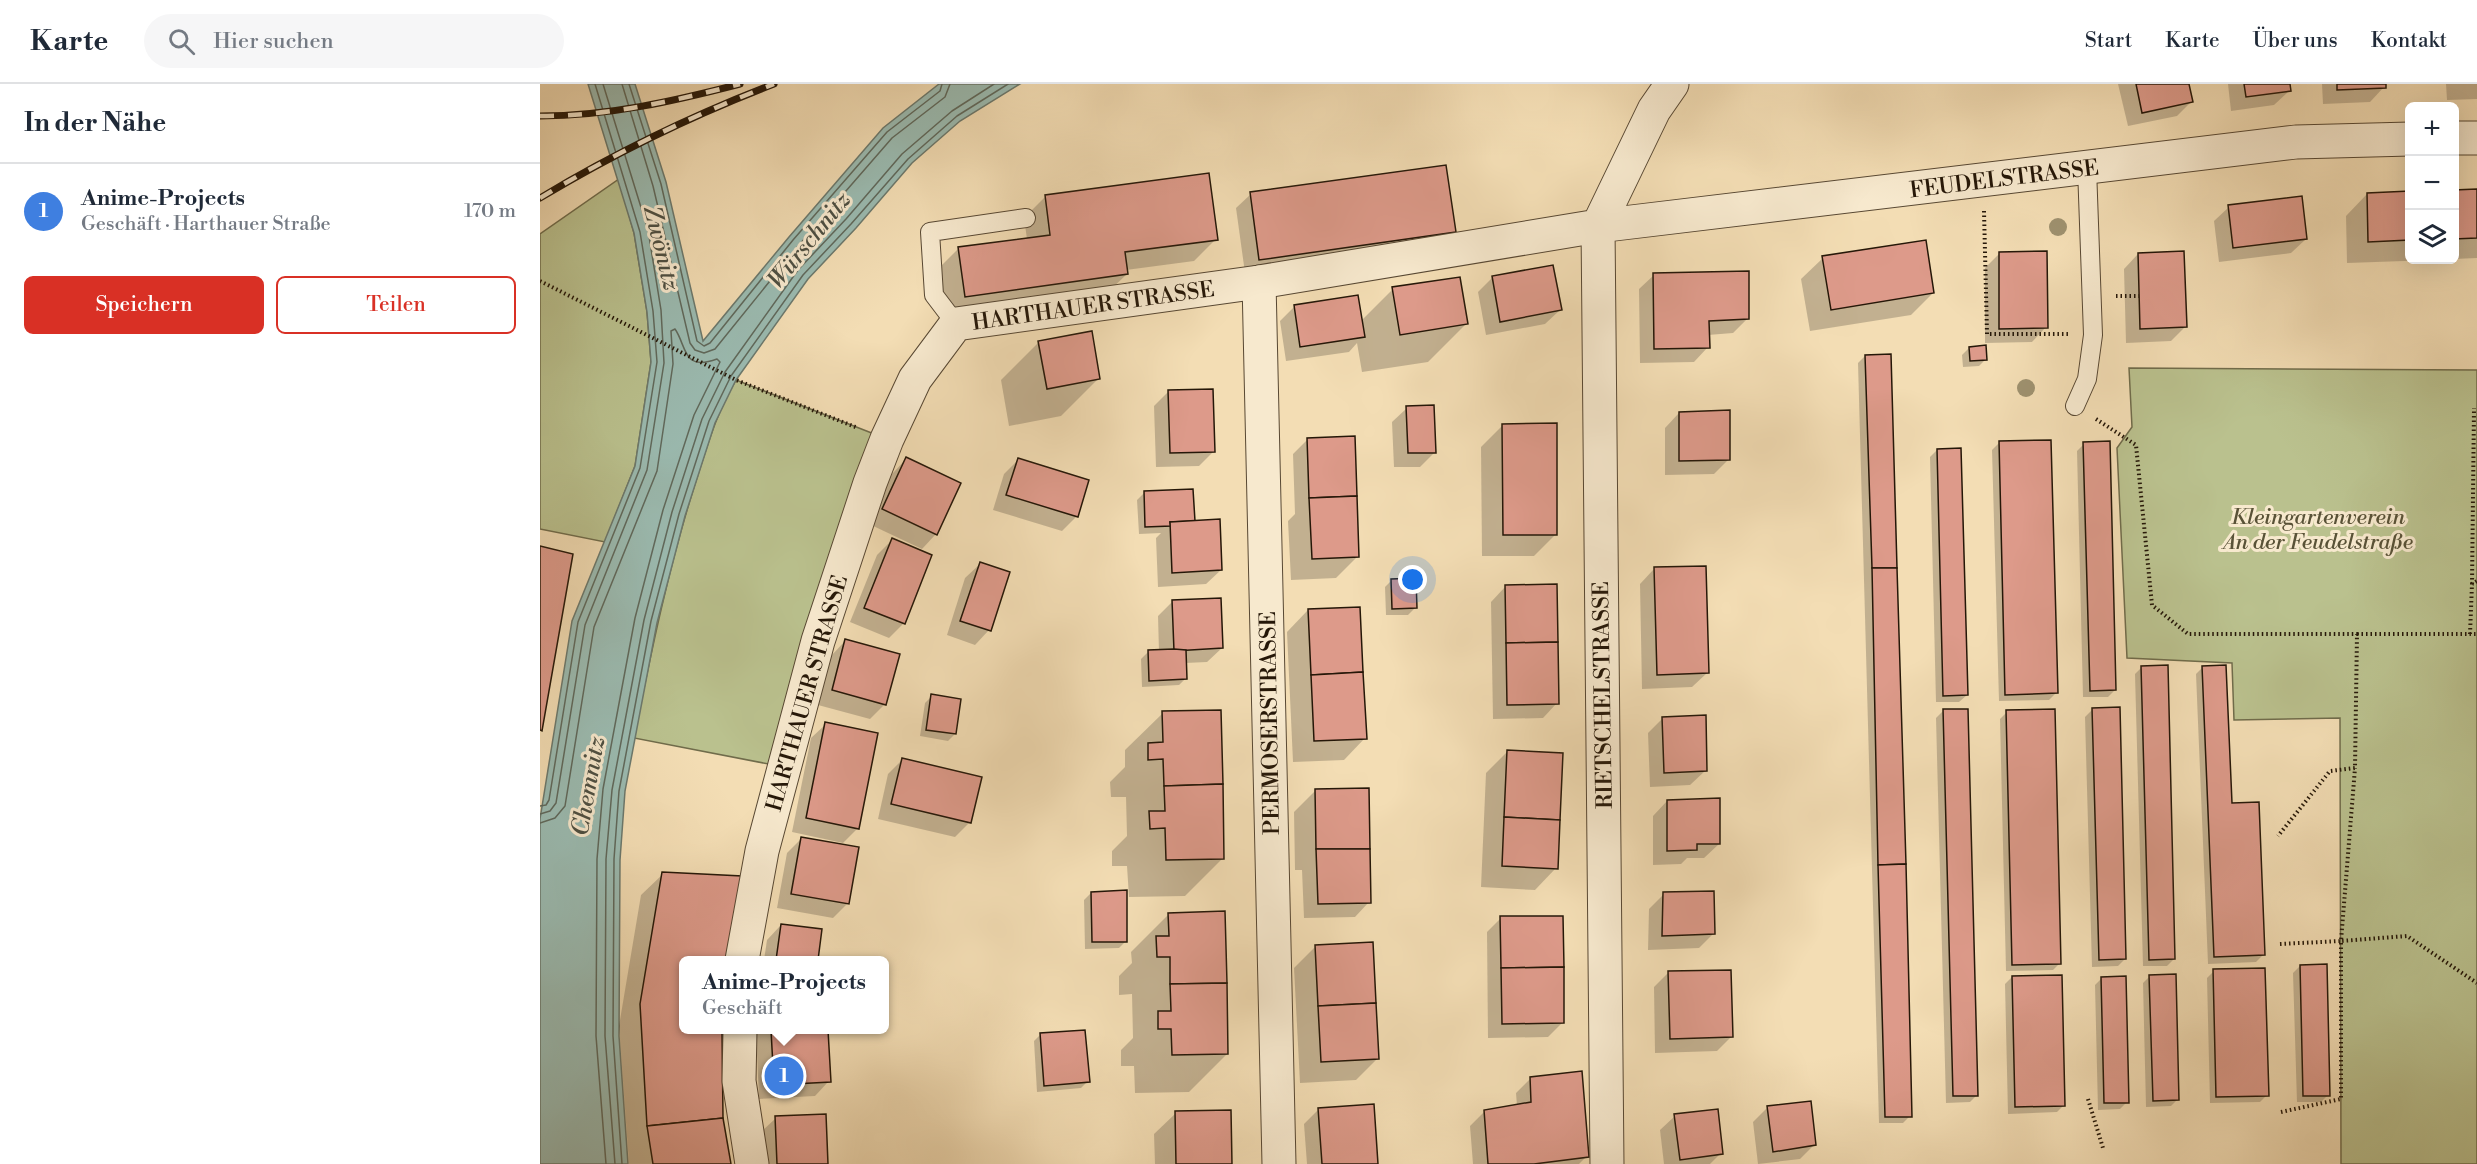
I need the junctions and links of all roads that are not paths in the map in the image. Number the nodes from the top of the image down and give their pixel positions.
1 (1672, 84) edge
2 (2459, 138) edge
3 (2477, 138) edge
4 (2405, 140) edge
5 (2087, 168) junction
6 (1026, 218) dead end
7 (1598, 226) junction
8 (1259, 282) junction
9 (956, 324) junction
10 (2075, 406) road end
11 (743, 956) edge
12 (740, 1034) edge
13 (752, 1164) edge
14 (1279, 1164) edge
15 (1607, 1164) edge

1 - 7 street
2 - 3 street
4 - 5 street, FEUDELSTRASSE
5 - 7 street, FEUDELSTRASSE
5 - 10 lane
6 - 9 lane
7 - 8 street, HARTHAUER STRASSE
7 - 15 street, RIETSCHELSTRASSE
8 - 9 street, HARTHAUER STRASSE
8 - 14 street, PERMOSERSTRASSE
9 - 11 street, HARTHAUER STRASSE
12 - 13 street

